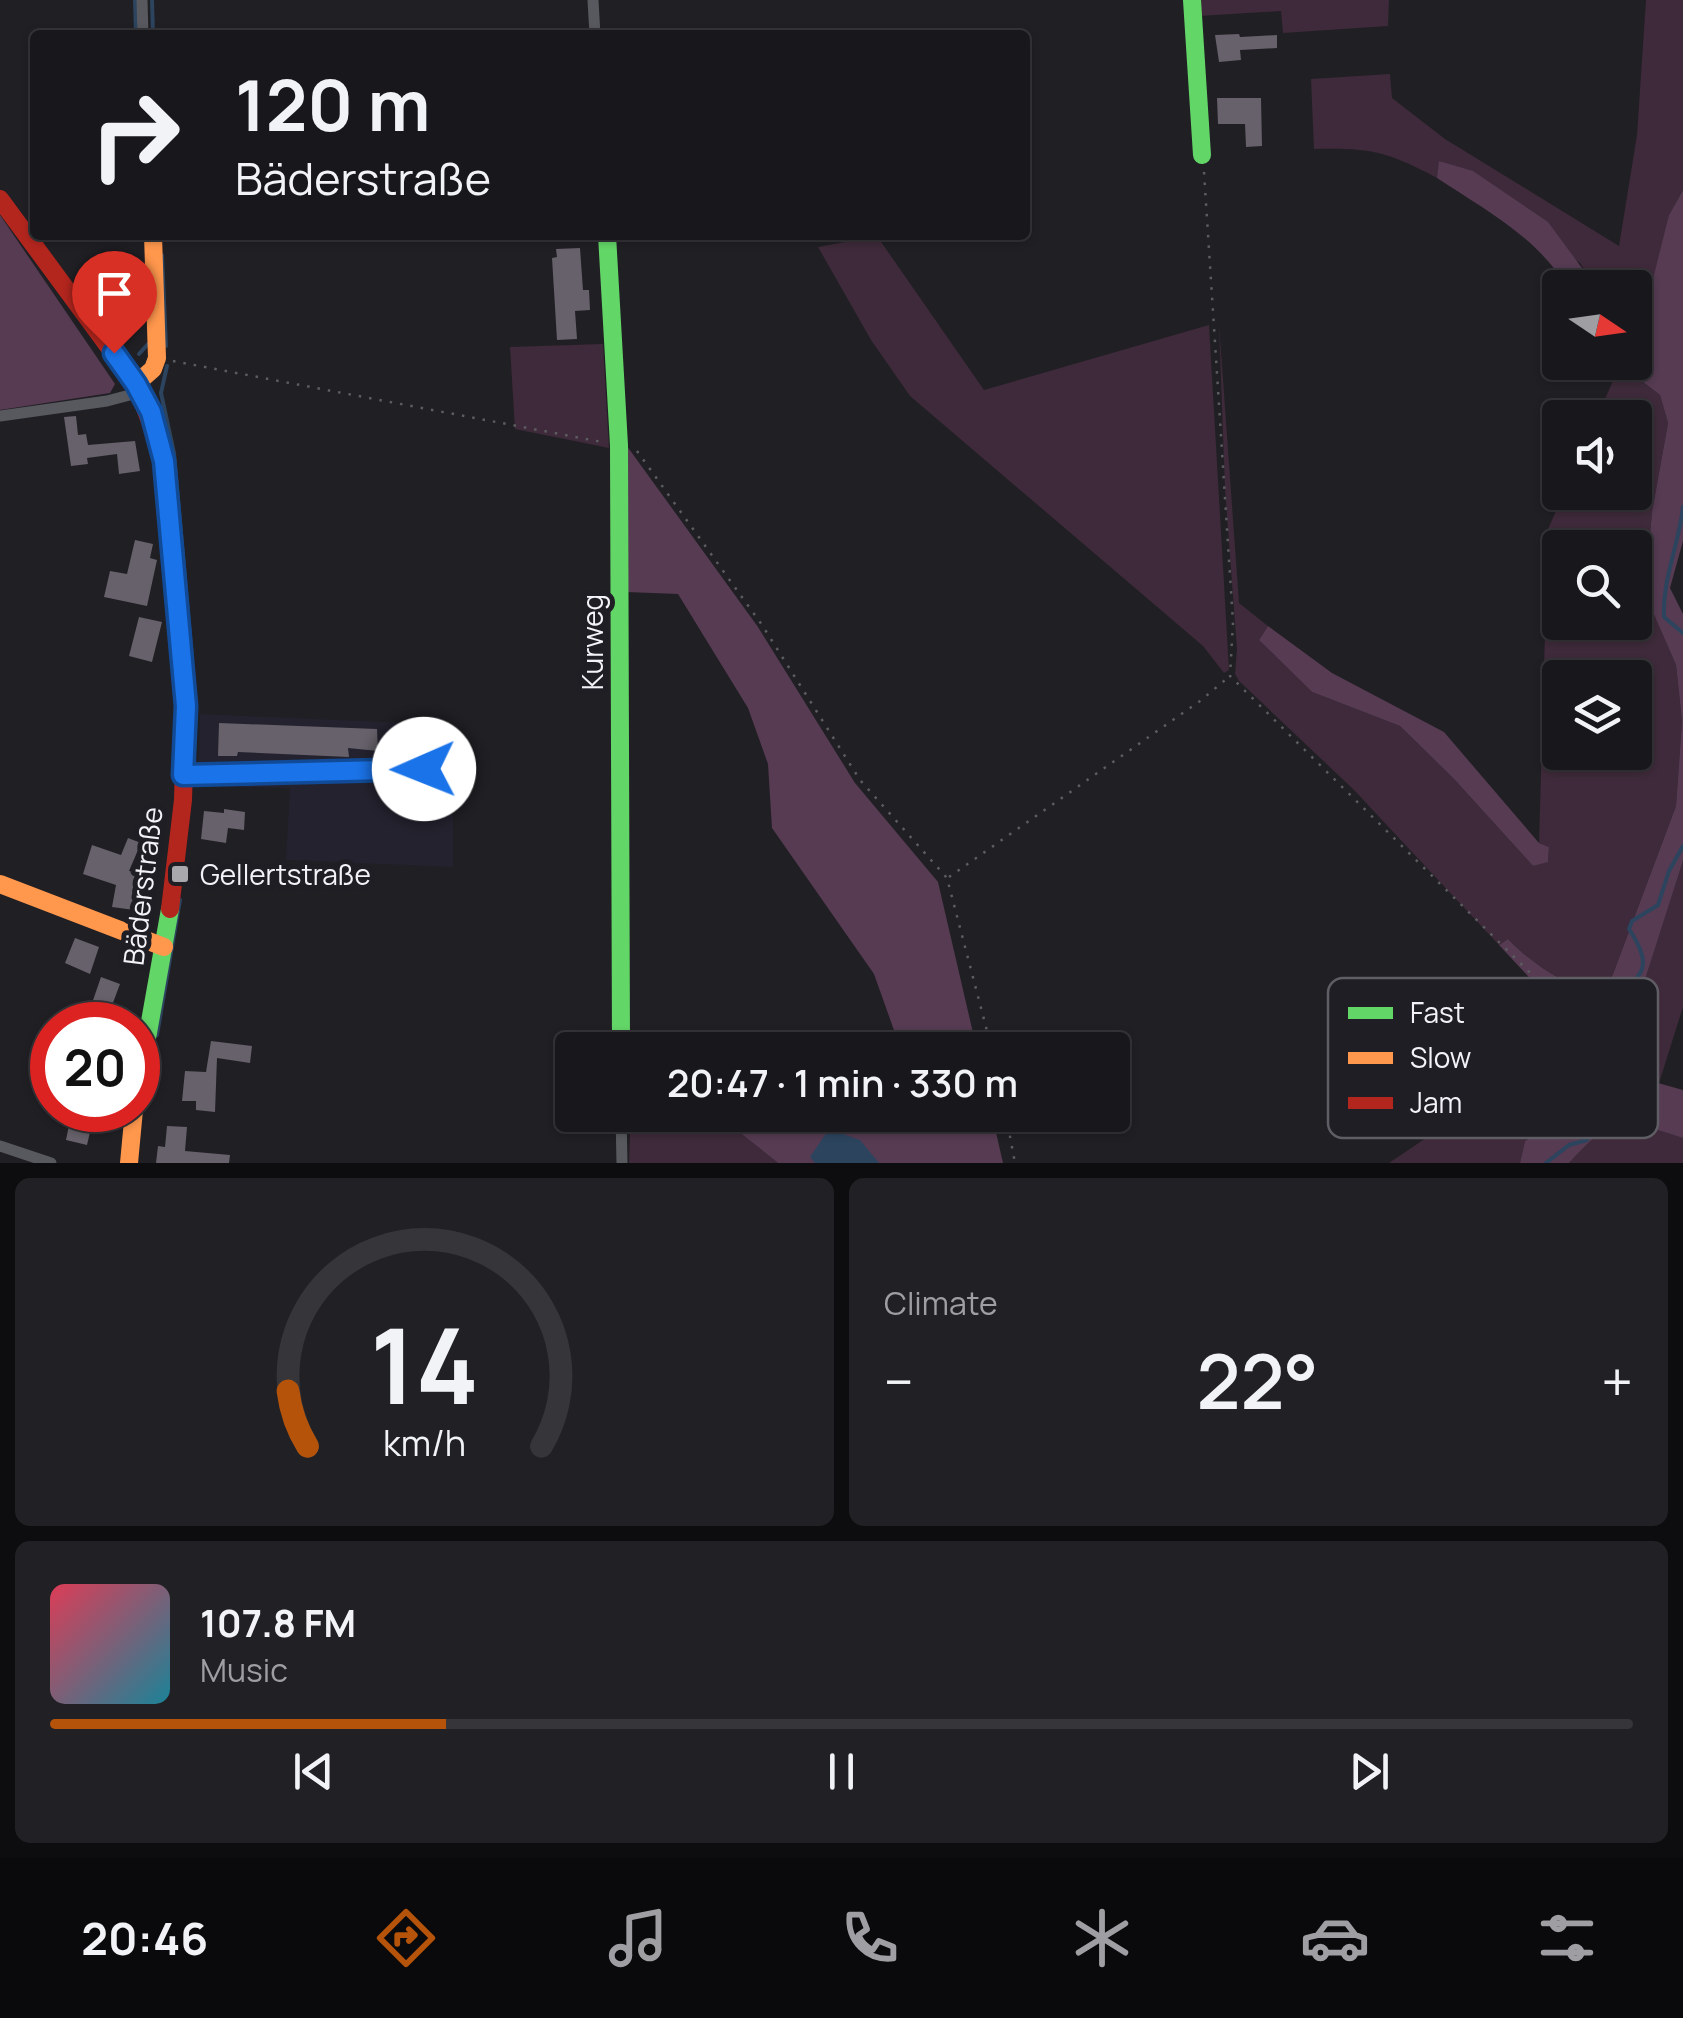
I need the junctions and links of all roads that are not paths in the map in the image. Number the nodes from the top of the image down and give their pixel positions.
1 (142, 0) edge
2 (593, 0) edge
3 (1192, 0) edge
4 (143, 30) edge
5 (595, 30) edge
6 (1202, 156) road end
7 (0, 199) edge
8 (153, 240) edge
9 (607, 240) edge
10 (138, 388) junction
11 (0, 416) edge
12 (424, 769) dead end
13 (183, 775) junction
14 (0, 884) edge
15 (164, 947) junction
16 (154, 1002) edge
17 (621, 1032) edge
18 (132, 1132) edge
19 (622, 1132) edge
20 (0, 1146) edge
21 (50, 1163) edge
22 (129, 1163) edge
23 (622, 1163) edge

1 - 4 street
2 - 5 street
3 - 6 street
7 - 10 street, Bäderstraße
8 - 10 street
9 - 17 street, Kurweg
10 - 11 street
10 - 13 street, Bäderstraße
12 - 13 lane
13 - 15 street, Bäderstraße
14 - 15 street
15 - 16 street, Bäderstraße
18 - 22 street
19 - 23 street
20 - 21 street

